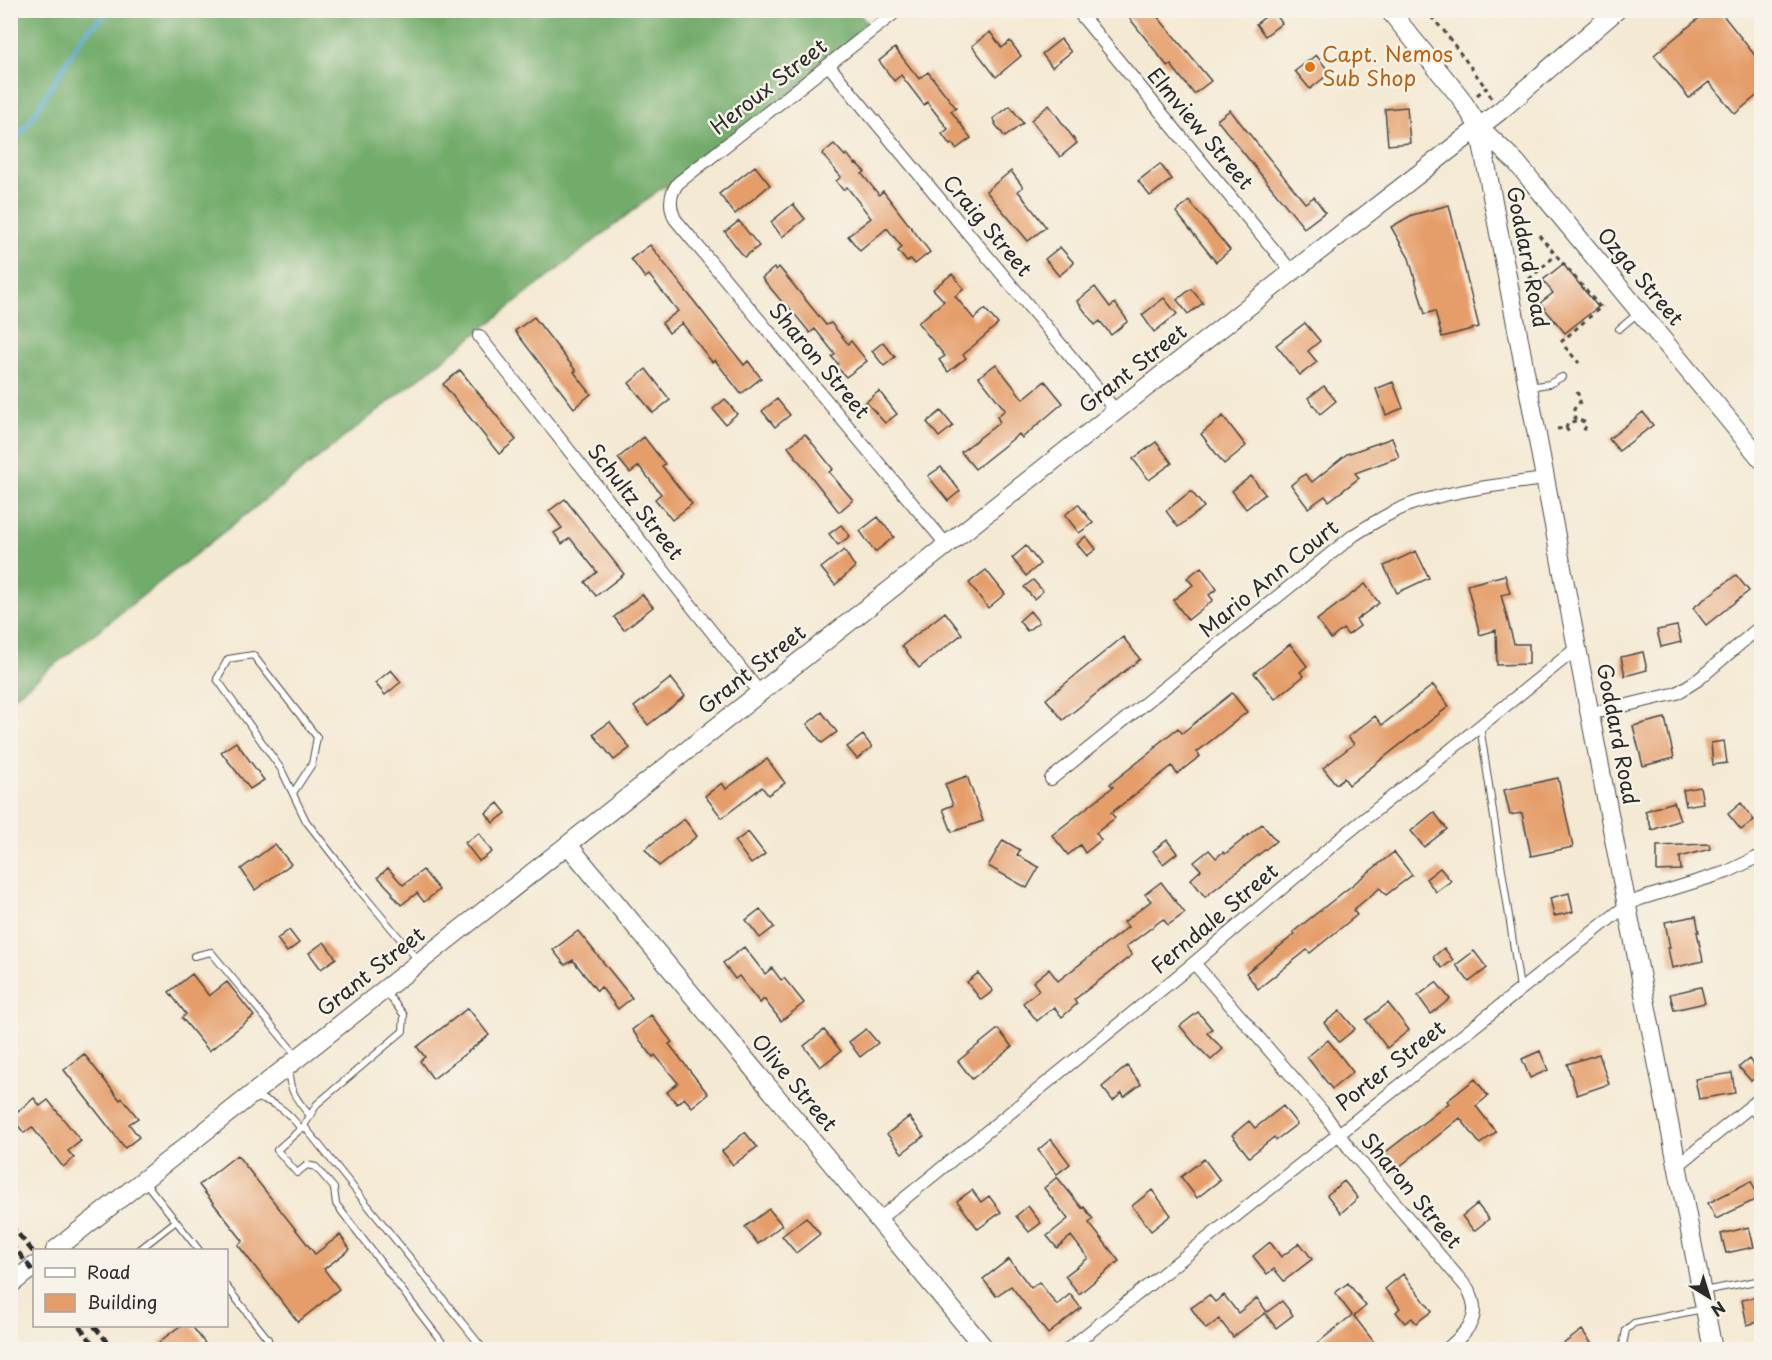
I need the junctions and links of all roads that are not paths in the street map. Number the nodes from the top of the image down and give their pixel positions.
1 (898, 10) edge
2 (1077, 10) edge
3 (1389, 10) edge
4 (1617, 10) edge
5 (829, 66) junction
6 (1479, 127) junction
7 (670, 199) joint
8 (1292, 272) junction
9 (1639, 312) junction
10 (1619, 329) dead end
11 (479, 336) dead end
12 (1562, 377) dead end
13 (1529, 387) junction
14 (1116, 411) junction
15 (1761, 460) edge
16 (1545, 478) junction
17 (946, 544) junction
18 (1761, 625) edge
19 (1577, 648) junction
20 (760, 693) junction
21 (1590, 714) junction
22 (1480, 726) junction
23 (1051, 779) dead end
24 (292, 793) junction
25 (568, 845) junction
26 (1761, 855) edge
27 (1627, 905) junction
28 (194, 956) dead end
29 (420, 962) junction
30 (1194, 963) junction
31 (1521, 989) junction
32 (384, 990) junction
33 (294, 1061) junction
34 (249, 1097) junction
35 (1761, 1097) edge
36 (1751, 1105) junction
37 (310, 1116) junction
38 (1761, 1119) edge
39 (303, 1128) junction
40 (1338, 1133) junction
41 (1677, 1166) junction
42 (144, 1180) junction
43 (878, 1220) junction
44 (176, 1221) junction
45 (58, 1249) edge
46 (141, 1249) edge
47 (198, 1249) edge
48 (33, 1267) edge
49 (1761, 1280) edge
50 (10, 1285) edge
51 (228, 1289) edge
52 (1704, 1300) junction
53 (268, 1339) dead end
54 (448, 1350) edge
55 (484, 1350) edge
56 (986, 1350) edge
57 (1067, 1350) edge
58 (1446, 1350) edge
59 (1622, 1350) edge
60 (1713, 1350) edge

1 - 5 street, Heroux Street
2 - 8 street, Elmview Street
3 - 6 street
4 - 6 street, Grant Street
5 - 7 street, Heroux Street
5 - 14 street, Craig Street
6 - 8 street, Grant Street
6 - 9 street, Ozga Street
6 - 13 street, Goddard Road
7 - 17 street, Sharon Street
8 - 14 street, Grant Street
9 - 10 lane
9 - 15 street, Ozga Street
11 - 20 street, Schultz Street
12 - 13 lane
13 - 16 street, Goddard Road
14 - 17 street, Grant Street
16 - 19 street, Goddard Road
16 - 23 street, Mario Ann Court
17 - 20 street, Grant Street
18 - 21 street
19 - 21 street, Goddard Road
19 - 22 street, Ferndale Street
20 - 25 street, Grant Street
21 - 27 street, Goddard Road
22 - 30 street, Ferndale Street
22 - 31 lane
24 - 24 lane
24 - 29 lane
25 - 29 street, Grant Street
25 - 43 street, Olive Street
26 - 27 street, Porter Street
27 - 31 street, Porter Street
27 - 41 street, Goddard Road
28 - 33 lane
29 - 32 street, Grant Street
30 - 40 street, Sharon Street
30 - 43 street, Ferndale Street
31 - 40 street, Porter Street
32 - 33 street, Grant Street
32 - 37 lane
33 - 34 street, Grant Street
33 - 37 lane
34 - 39 lane
34 - 42 street, Grant Street
35 - 36 street
36 - 38 street
36 - 41 street
37 - 39 lane
39 - 54 lane
39 - 55 lane
40 - 57 street, Porter Street
40 - 58 street, Sharon Street
41 - 52 street, Goddard Road
42 - 44 lane
42 - 45 street, Grant Street
43 - 56 street, Olive Street
44 - 46 lane
44 - 47 lane
48 - 50 street
49 - 52 lane
51 - 53 lane
52 - 59 lane
52 - 60 street, Goddard Road

